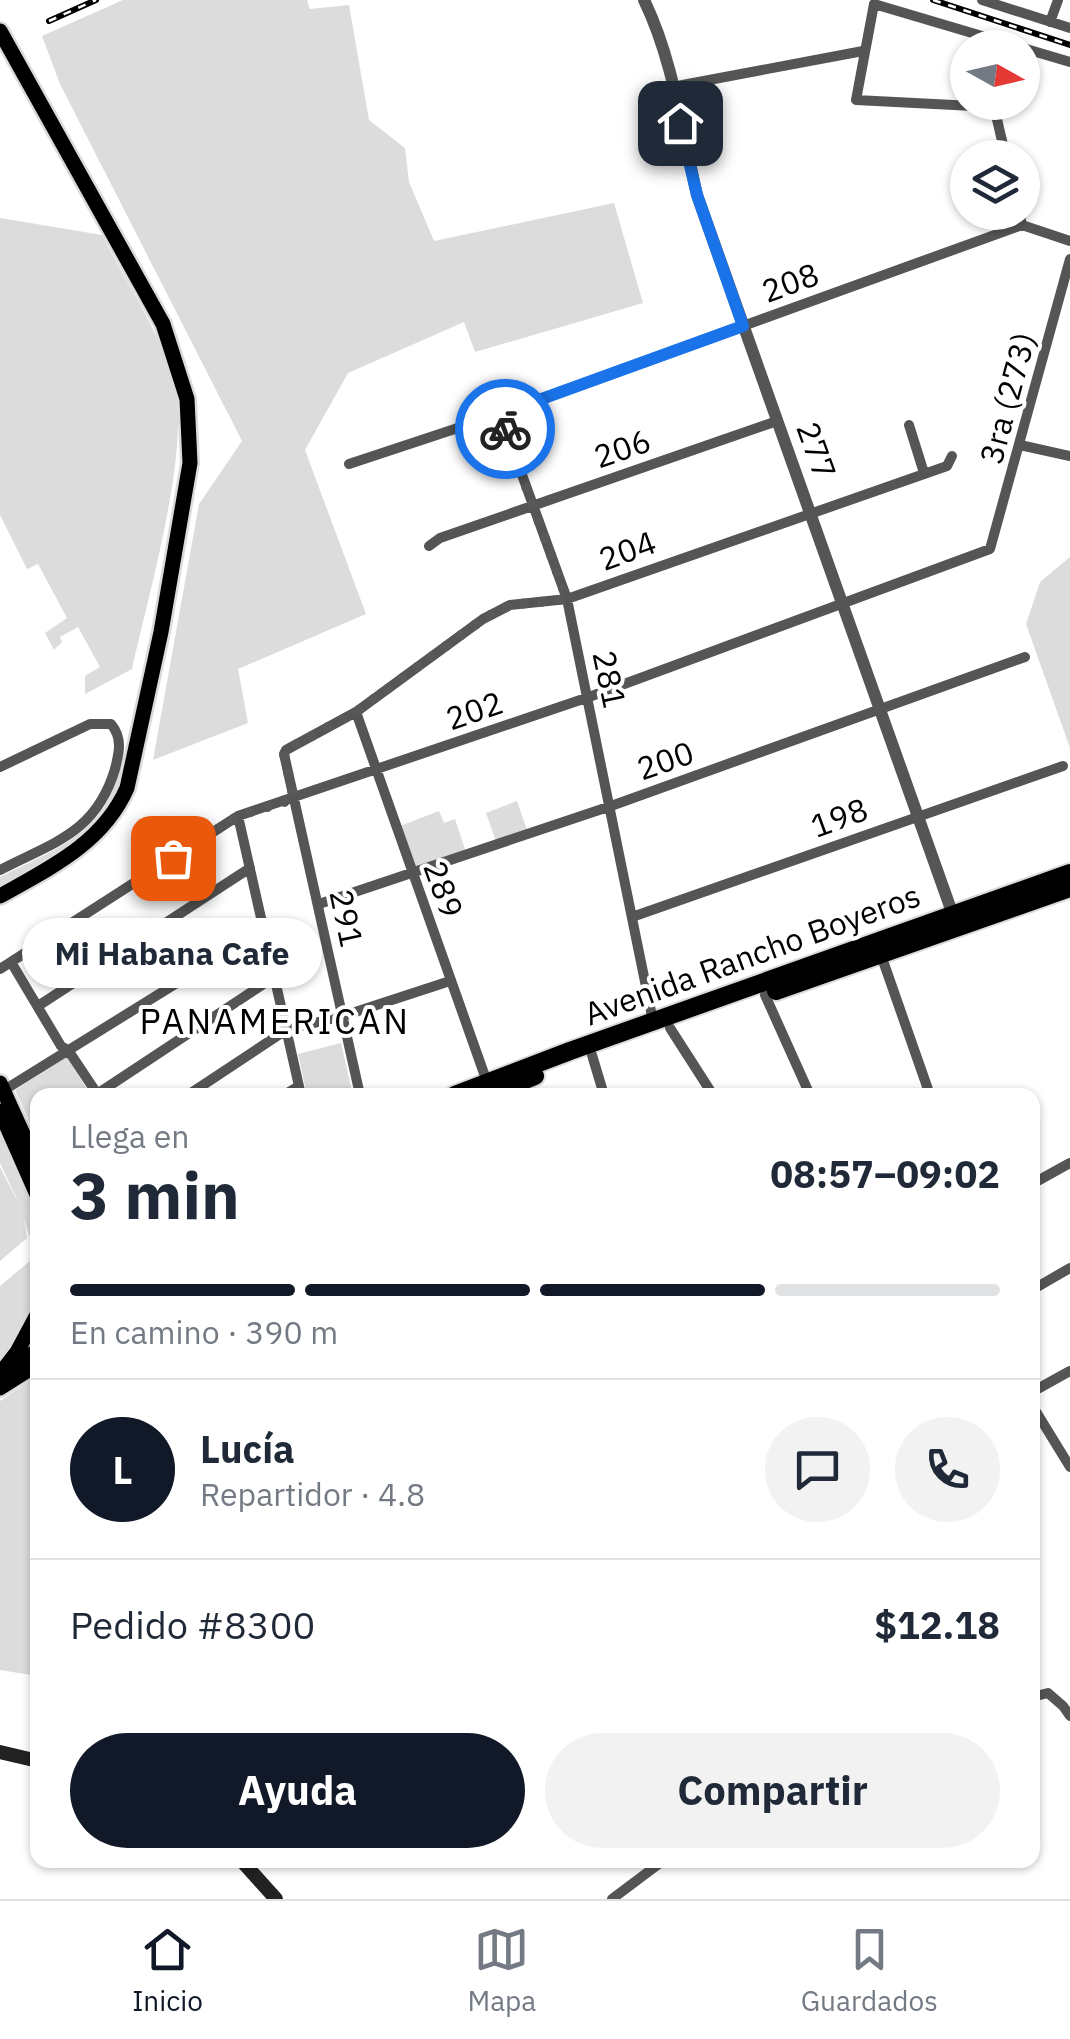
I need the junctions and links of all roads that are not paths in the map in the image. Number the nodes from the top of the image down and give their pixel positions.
1 (644, 0) edge
2 (982, 0) edge
3 (1058, 0) edge
4 (1050, 22) junction
5 (1070, 28) edge
6 (956, 30) edge
7 (3, 39) edge
8 (863, 50) junction
9 (1040, 54) edge
10 (1070, 62) edge
11 (672, 87) junction
12 (950, 103) edge
13 (1040, 227) edge
14 (989, 230) edge
15 (1070, 241) edge
16 (1070, 259) edge
17 (1068, 278) edge
18 (743, 326) junction
19 (500, 414) junction
20 (777, 421) junction
21 (908, 426) dead end
22 (1020, 445) junction
23 (952, 456) dead end
24 (1070, 456) edge
25 (349, 464) dead end
26 (924, 473) junction
27 (532, 507) junction
28 (810, 511) junction
29 (429, 546) dead end
30 (990, 549) joint
31 (567, 599) junction
32 (844, 604) junction
33 (1024, 657) dead end
34 (590, 697) junction
35 (881, 711) junction
36 (356, 712) junction
37 (285, 752) joint
38 (1062, 766) dead end
39 (0, 767) edge
40 (376, 770) junction
41 (294, 799) junction
42 (611, 806) junction
43 (918, 815) junction
44 (238, 816) junction
45 (250, 868) junction
46 (0, 870) edge
47 (412, 873) junction
48 (1070, 873) edge
49 (1070, 888) edge
50 (0, 896) edge
51 (319, 904) junction
52 (954, 915) junction
53 (632, 917) junction
54 (264, 929) junction
55 (882, 955) junction
56 (11, 962) junction
57 (0, 969) edge
58 (274, 976) junction
59 (450, 981) junction
60 (766, 995) junction
61 (38, 1006) junction
62 (343, 1016) junction
63 (662, 1024) junction
64 (286, 1030) junction
65 (68, 1050) junction
66 (592, 1055) junction
67 (530, 1078) junction
68 (1, 1088) edge
69 (93, 1088) edge
70 (108, 1088) edge
71 (199, 1088) edge
72 (300, 1088) edge
73 (358, 1088) edge
74 (488, 1088) edge
75 (518, 1088) edge
76 (602, 1088) edge
77 (707, 1088) edge
78 (807, 1088) edge
79 (928, 1088) edge
80 (0, 1111) edge
81 (30, 1150) edge
82 (1070, 1163) edge
83 (30, 1179) edge
84 (1040, 1180) edge
85 (1070, 1268) edge
86 (1040, 1285) edge
87 (30, 1328) edge
88 (30, 1355) edge
89 (30, 1369) edge
90 (1070, 1370) edge
91 (0, 1374) edge
92 (1040, 1387) edge
93 (0, 1388) edge
94 (1040, 1418) edge
95 (1070, 1467) edge
96 (1040, 1695) edge
97 (1070, 1716) edge
98 (0, 1752) edge
99 (30, 1759) edge
100 (248, 1868) edge
101 (653, 1868) edge
102 (276, 1899) edge
103 (612, 1899) edge

1 - 11 street, 277
2 - 4 street
3 - 4 street
4 - 5 street
6 - 8 street
7 - 50 main road
8 - 11 street
8 - 12 street
9 - 10 street
11 - 18 street, 277
13 - 15 street
14 - 18 street, 208
16 - 17 street, 3ra (273)
17 - 22 street, 3ra (273)
18 - 19 street, 208
18 - 20 street, 277
19 - 25 street, 208
19 - 27 street, 281
20 - 27 street, 206
20 - 28 street, 277
21 - 26 street
22 - 24 street
22 - 30 street, 3ra (273)
23 - 26 street, 204
26 - 28 street, 204
27 - 29 street, 206
27 - 31 street, 281
28 - 31 street, 204
28 - 32 street, 277
30 - 32 street, 202
31 - 34 street, 281
31 - 36 street, 204
32 - 34 street, 202
32 - 35 street, 277
33 - 35 street, 200
34 - 40 street, 202
34 - 42 street, 281
35 - 42 street, 200
35 - 43 street, 277
36 - 37 street, 204
36 - 40 street, 289
37 - 41 street, 291
38 - 43 street, 198
39 - 46 street
40 - 41 street, 202
40 - 47 street, 289
41 - 44 street, 202
41 - 51 street, 291
42 - 47 street, 200
42 - 53 street, 281
43 - 52 street, 277
43 - 53 street, 198
44 - 45 street
44 - 56 street, 202
45 - 54 street
45 - 61 street
47 - 51 street, 200
47 - 59 street, 289
48 - 52 highway, Avenida Rancho Boyeros
49 - 55 highway, Avenida Rancho Boyeros
51 - 62 street, 291
52 - 63 highway, Avenida Rancho Boyeros
53 - 63 street, 281
54 - 58 street
54 - 65 street
55 - 60 highway, Avenida Rancho Boyeros
55 - 79 street
56 - 57 street, 202
56 - 61 street
58 - 64 street
58 - 70 street
59 - 62 street
59 - 74 street, 289
60 - 63 highway, Avenida Rancho Boyeros
60 - 78 street
61 - 65 street
62 - 64 street
62 - 73 street, 291
63 - 66 highway, Avenida Rancho Boyeros
63 - 74 highway, Avenida Rancho Boyeros
63 - 77 street
64 - 71 street
64 - 72 street
65 - 68 street
65 - 69 street
66 - 67 highway, Avenida Rancho Boyeros
66 - 76 street
67 - 74 highway, Avenida Rancho Boyeros
67 - 75 street
68 - 81 main road
80 - 83 main road
82 - 84 street
85 - 86 street
87 - 91 main road
88 - 91 main road
89 - 93 main road
90 - 92 street
94 - 95 street
96 - 97 street
98 - 99 main road
100 - 102 main road
101 - 103 street

